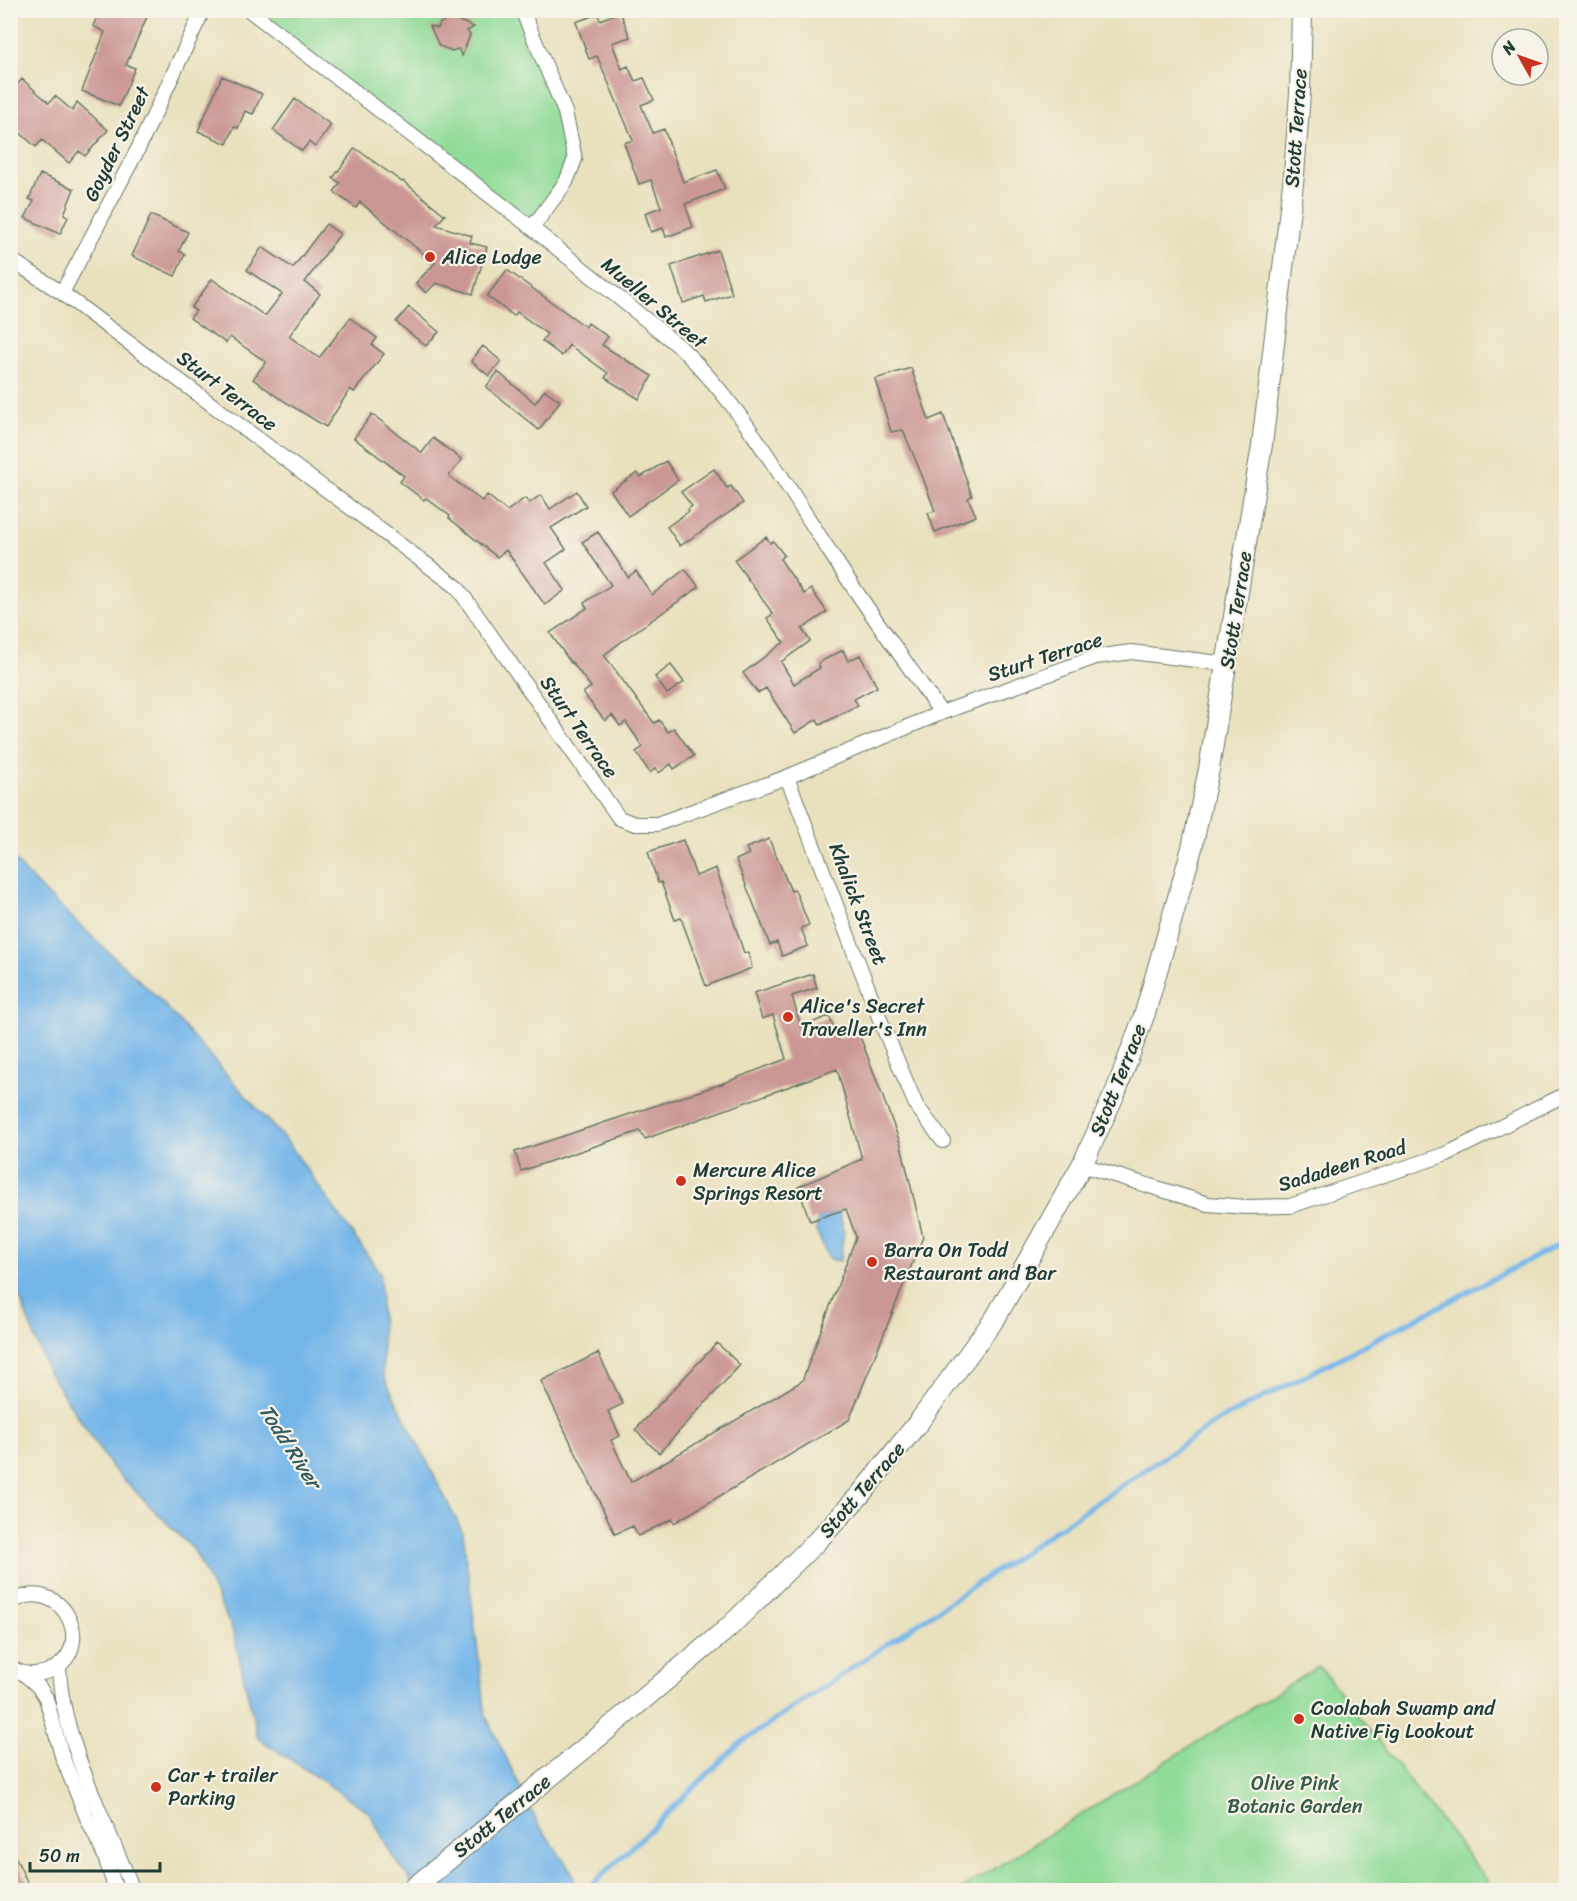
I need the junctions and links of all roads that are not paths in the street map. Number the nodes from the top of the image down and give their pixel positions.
1 (203, 10) edge
2 (249, 10) edge
3 (522, 10) edge
4 (1302, 10) edge
5 (532, 228) junction
6 (10, 259) edge
7 (62, 293) junction
8 (1227, 664) junction
9 (941, 713) junction
10 (788, 777) junction
11 (1566, 1094) edge
12 (943, 1141) dead end
13 (1082, 1165) junction
14 (10, 1590) edge
15 (31, 1596) junction
16 (10, 1603) edge
17 (59, 1665) junction
18 (17, 1670) edge
19 (116, 1890) edge
20 (133, 1890) edge
21 (411, 1890) edge

1 - 7 street, Goyder Street
2 - 5 street, Mueller Street
3 - 5 street
4 - 8 main road, Stott Terrace
5 - 9 street, Mueller Street
6 - 7 street, Sturt Terrace
7 - 10 street, Sturt Terrace
8 - 9 street, Sturt Terrace
8 - 13 main road, Stott Terrace
9 - 10 street, Sturt Terrace
10 - 12 street, Khalick Street
11 - 13 street, Sadadeen Road
13 - 21 main road, Stott Terrace
14 - 15 street
15 - 16 street
15 - 17 street
17 - 18 street
17 - 20 street
18 - 19 street

